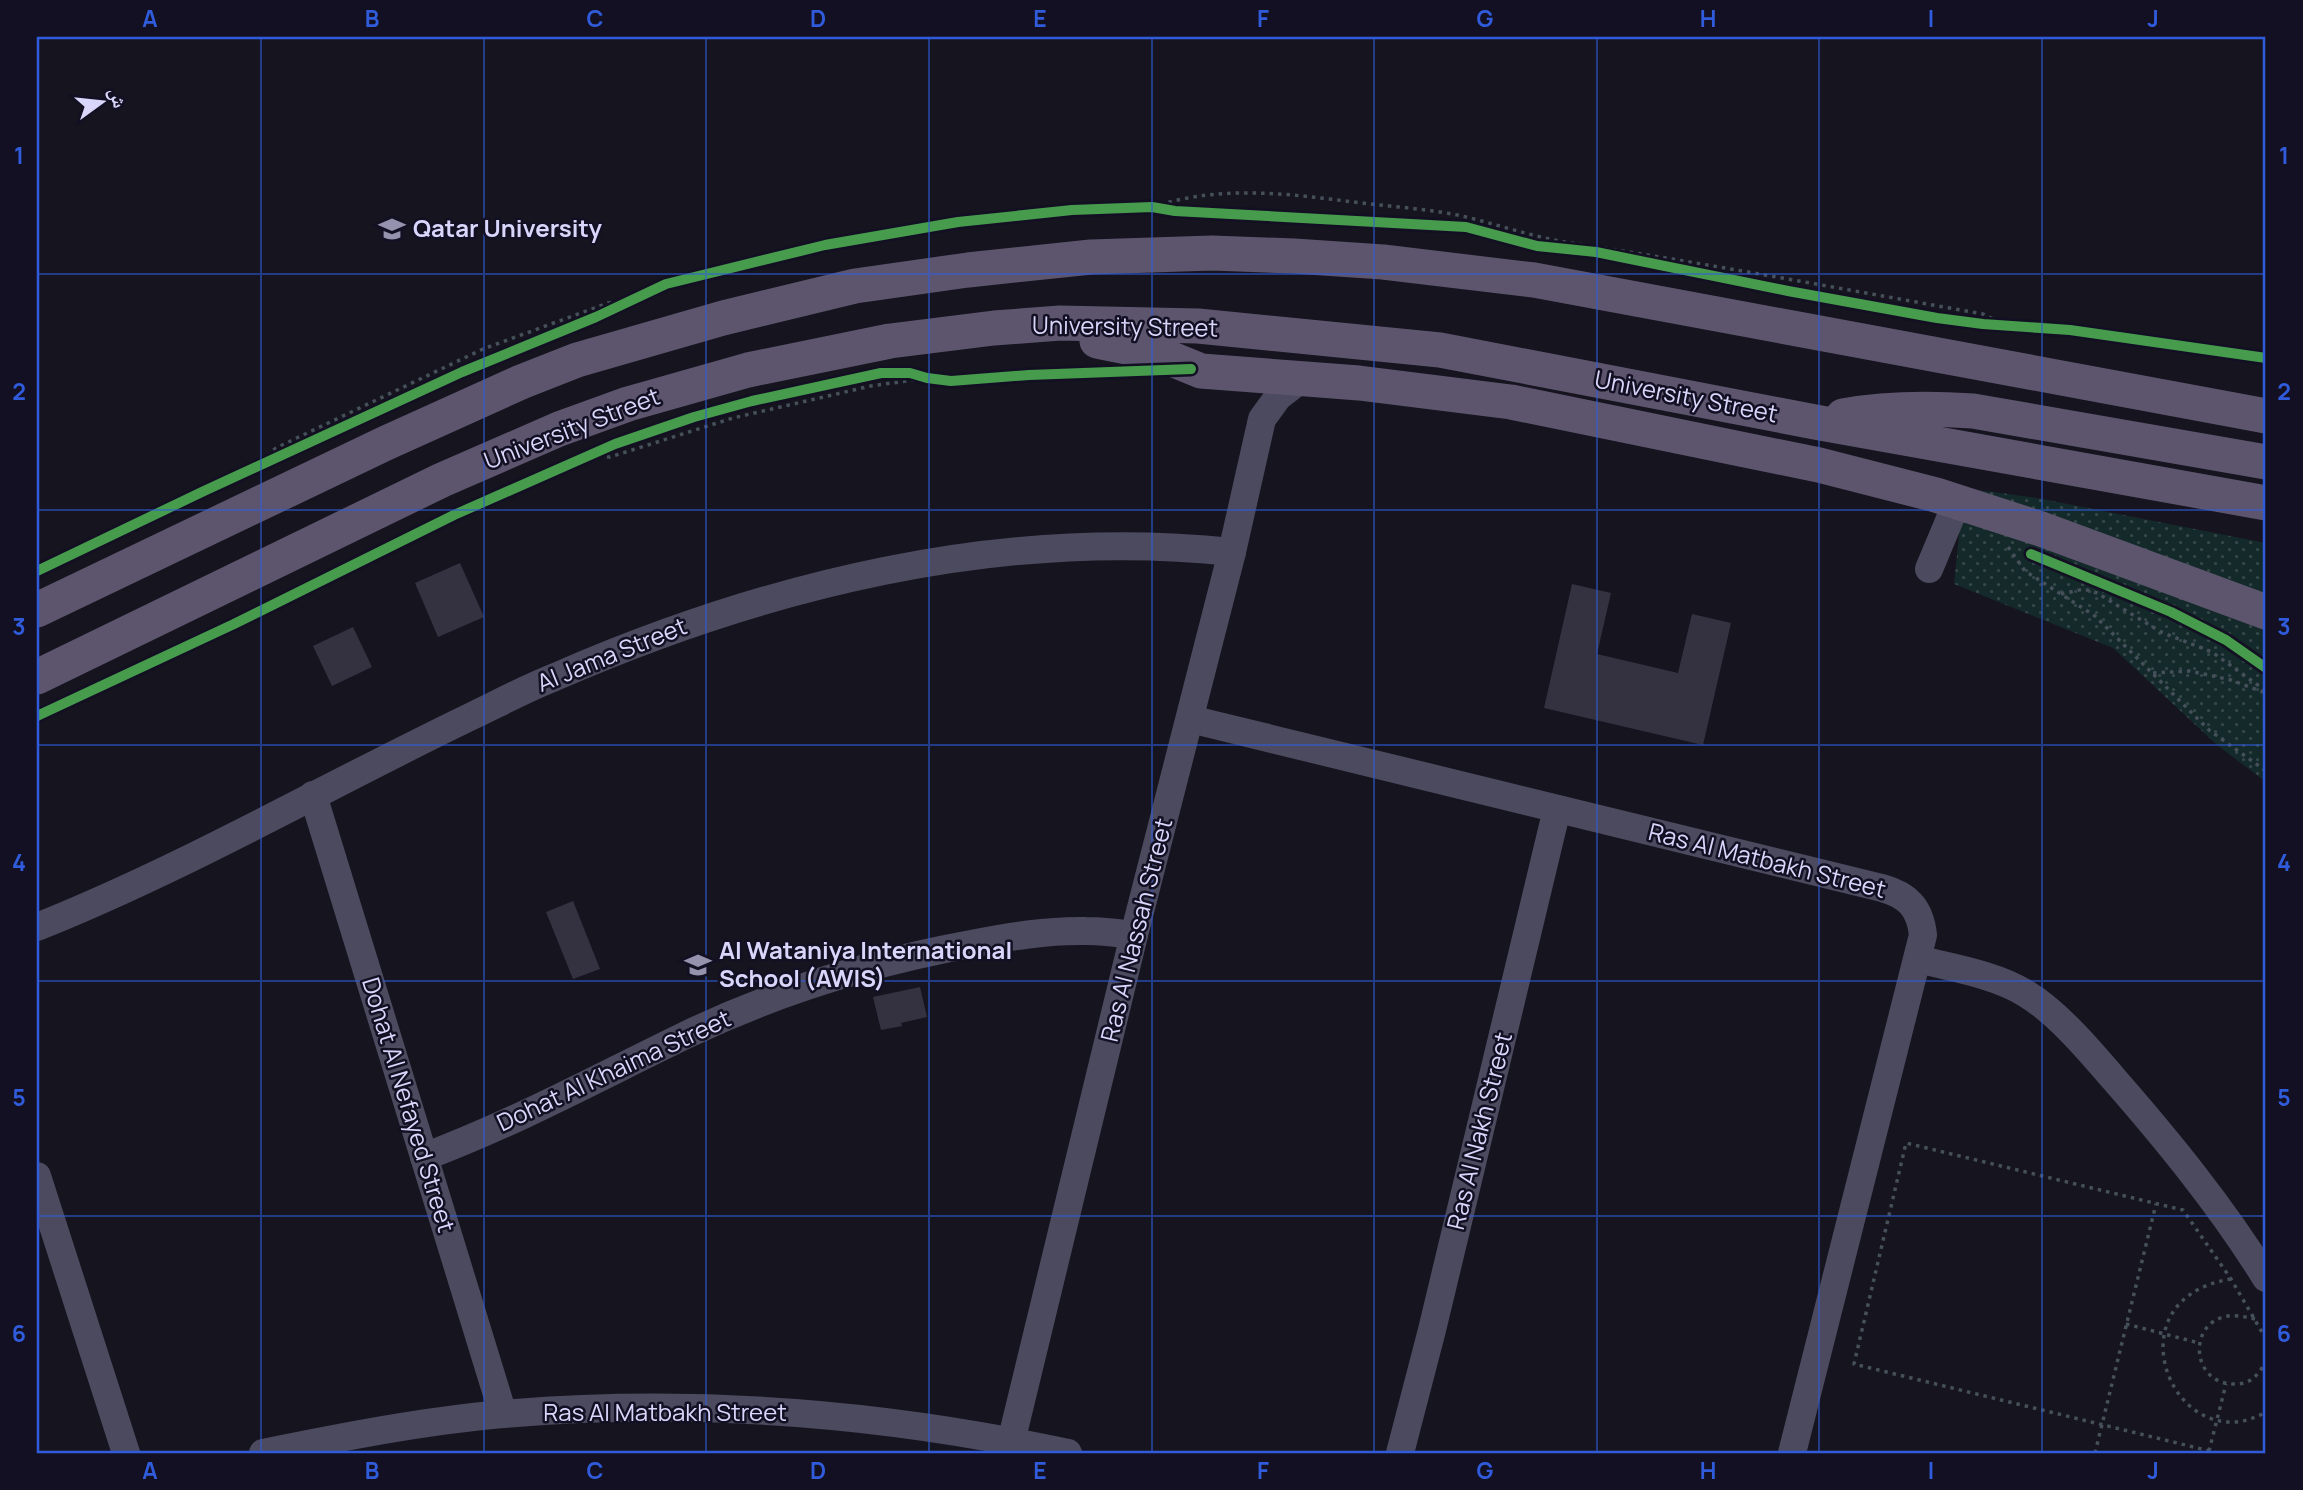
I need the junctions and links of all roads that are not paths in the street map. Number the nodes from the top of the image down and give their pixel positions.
1 (1060, 323) junction
2 (1440, 350) junction
3 (1230, 374) junction
4 (1309, 380) junction
5 (2265, 415) edge
6 (1262, 419) junction
7 (1815, 422) junction
8 (2266, 462) edge
9 (1956, 502) junction
10 (2266, 503) edge
11 (1232, 552) junction
12 (1929, 569) dead end
13 (37, 610) edge
14 (2266, 612) edge
15 (37, 677) edge
16 (1190, 719) junction
17 (313, 795) junction
18 (1557, 809) junction
19 (37, 926) edge
20 (1134, 935) junction
21 (1918, 959) junction
22 (424, 1157) junction
23 (37, 1176) edge
24 (2266, 1278) edge
25 (503, 1414) junction
26 (1011, 1442) junction
27 (125, 1453) edge
28 (262, 1453) edge
29 (1068, 1453) edge
30 (1400, 1453) edge
31 (1793, 1453) edge

1 - 2 main road, University Street
1 - 3 main road
1 - 15 main road, University Street
2 - 4 main road
2 - 7 main road, University Street
3 - 4 main road
3 - 6 street
4 - 6 street, Ras Al Nassah Street
4 - 9 main road
5 - 13 main road
6 - 11 street, Ras Al Nassah Street
7 - 8 main road
7 - 10 main road, University Street
9 - 12 street
9 - 14 main road
11 - 16 street, Ras Al Nassah Street
11 - 17 street, Al Jama Street
16 - 18 street, Ras Al Matbakh Street
16 - 20 street, Ras Al Nassah Street
17 - 19 street, Al Jama Street
17 - 22 street, Dohat Al Nefayed Street
18 - 21 street, Ras Al Matbakh Street
18 - 30 street, Ras Al Nakh Street
20 - 22 street, Dohat Al Khaima Street
20 - 26 street, Ras Al Nassah Street
21 - 24 street
21 - 31 street, Ras Al Matbakh Street
22 - 25 street, Dohat Al Nefayed Street
23 - 27 street
25 - 26 street, Ras Al Matbakh Street
25 - 28 street, Ras Al Matbakh Street
26 - 29 street, Ras Al Matbakh Street

